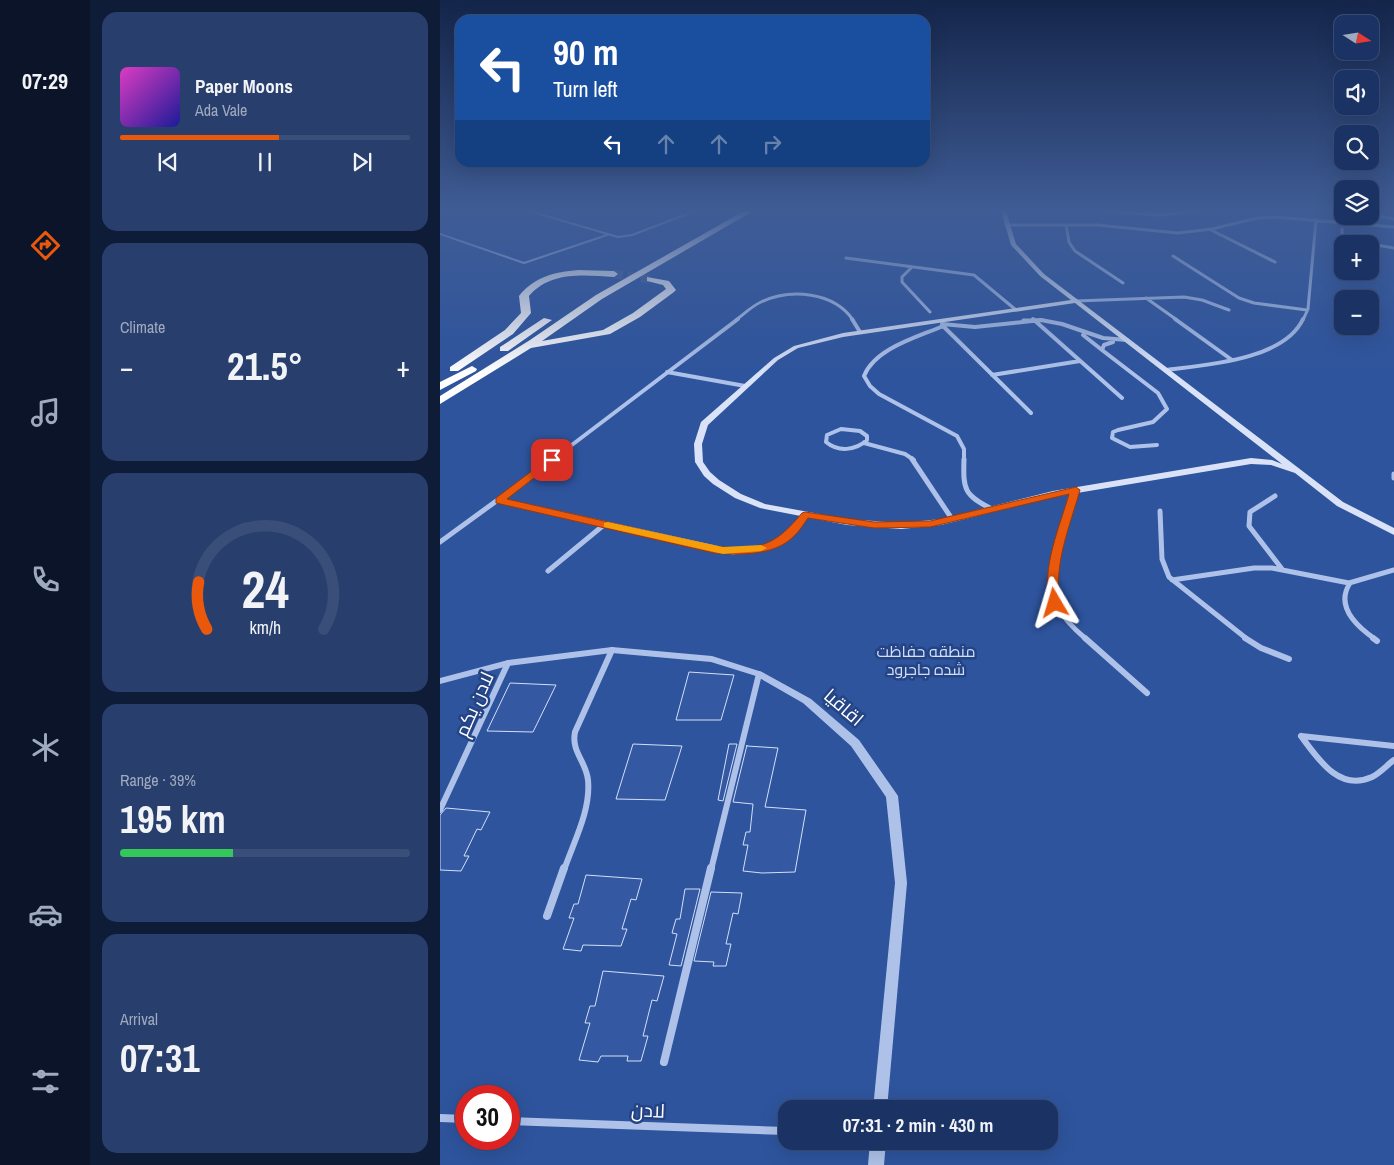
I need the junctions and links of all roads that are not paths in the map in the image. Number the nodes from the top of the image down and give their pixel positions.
1 (636, 265) edge
2 (654, 265) edge
3 (900, 265) edge
4 (1032, 265) edge
5 (1097, 265) edge
6 (1187, 265) edge
7 (1311, 265) edge
8 (912, 267) junction
9 (614, 274) tunnel mouth
10 (650, 279) tunnel mouth
11 (1124, 283) dead end
12 (1146, 298) junction
13 (1076, 301) junction
14 (1016, 310) junction
15 (1230, 310) dead end
16 (1307, 310) junction
17 (930, 312) dead end
18 (1032, 319) junction
19 (941, 324) junction
20 (1076, 331) junction
21 (860, 332) junction
22 (1124, 340) junction
23 (1102, 350) junction
24 (517, 352) junction
25 (1232, 360) junction
26 (1080, 361) junction
27 (1166, 370) junction
28 (667, 372) junction
29 (992, 375) junction
30 (440, 377) edge
31 (746, 386) junction
32 (440, 387) edge
33 (1122, 398) dead end
34 (440, 400) edge
35 (1031, 414) dead end
36 (1258, 441) junction
37 (864, 443) junction
38 (1157, 445) dead end
39 (1250, 461) junction
40 (1296, 471) junction
41 (1394, 474) edge
42 (1394, 478) edge
43 (1076, 490) junction
44 (1275, 496) dead end
45 (499, 500) junction
46 (992, 509) junction
47 (1160, 511) dead end
48 (805, 515) junction
49 (952, 519) junction
50 (605, 524) junction
51 (1394, 532) edge
52 (440, 542) edge
53 (1282, 569) junction
54 (1394, 570) edge
55 (548, 572) dead end
56 (1172, 580) junction
57 (1350, 583) junction
58 (1376, 640) dead end
59 (612, 650) junction
60 (1289, 659) dead end
61 (508, 663) junction
62 (759, 674) junction
63 (440, 680) edge
64 (1147, 693) dead end
65 (1394, 746) edge
66 (1394, 760) edge
67 (440, 810) edge
68 (547, 916) dead end
69 (664, 1062) dead end
70 (881, 1100) edge
71 (440, 1118) edge
72 (455, 1119) edge
73 (520, 1120) edge
74 (778, 1131) edge
75 (877, 1150) edge
76 (876, 1165) edge

1 - 32 highway
2 - 24 highway
3 - 8 street
4 - 13 main road
5 - 11 street
6 - 16 street
7 - 16 street
8 - 14 street
8 - 17 street
9 - 30 highway
10 - 24 highway
12 - 13 street
12 - 15 street
12 - 25 street
13 - 14 main road
13 - 22 main road
14 - 19 main road
16 - 25 street
18 - 19 street
18 - 20 street
18 - 26 street
19 - 21 main road
19 - 29 street
19 - 46 street
20 - 22 street
20 - 23 street
21 - 28 street
21 - 31 main road
22 - 23 street
22 - 27 main road
23 - 38 street
24 - 34 highway
25 - 27 street
26 - 29 street
26 - 33 street
27 - 36 main road
28 - 31 street
28 - 45 street
29 - 35 street
31 - 48 main road
36 - 39 main road
36 - 40 main road
37 - 37 street
37 - 49 street
39 - 40 main road
39 - 43 main road
40 - 51 main road
41 - 42 street
43 - 46 main road
43 - 64 street
44 - 53 street
45 - 50 street
45 - 52 street
46 - 49 main road
47 - 56 street
48 - 49 main road
48 - 50 street
50 - 55 street
53 - 56 street
53 - 57 street
54 - 57 street
56 - 60 street
57 - 58 street
59 - 61 street, اقاقیا
59 - 62 street, اقاقیا
59 - 68 street
61 - 63 street, اقاقیا
61 - 67 street, لادن یکم
62 - 69 street
62 - 70 street, اقاقیا
65 - 66 street
71 - 72 street
73 - 74 street, لادن
75 - 76 street

